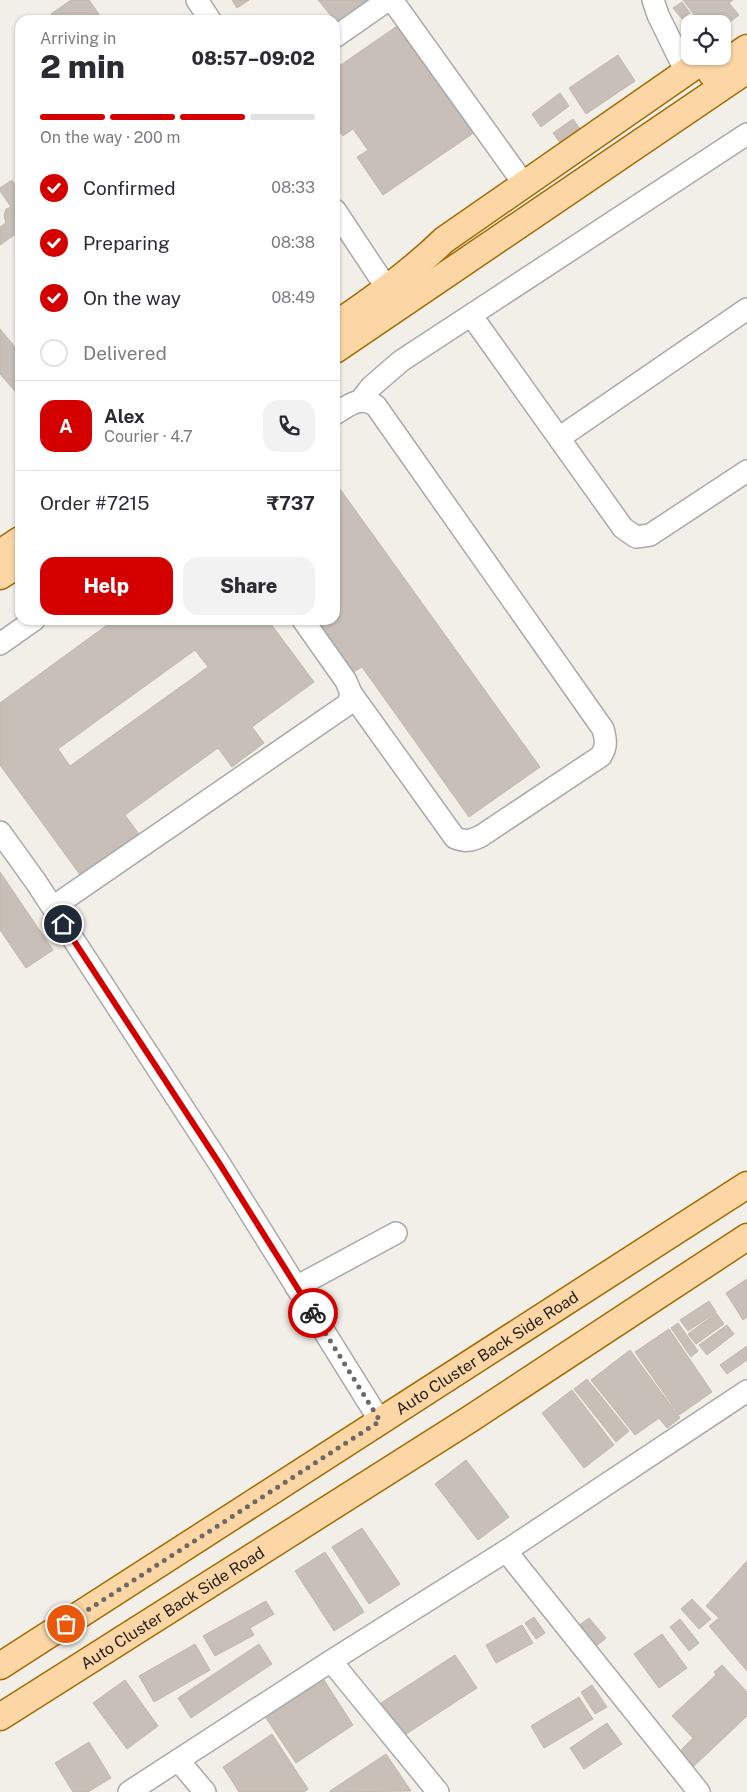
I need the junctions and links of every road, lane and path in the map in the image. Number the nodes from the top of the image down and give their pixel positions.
1 (197, 0) edge
2 (390, 0) edge
3 (653, 0) edge
4 (207, 15) edge
5 (747, 30) edge
6 (340, 34) edge
7 (731, 41) edge
8 (747, 48) edge
9 (696, 65) edge
10 (747, 70) edge
11 (686, 72) junction
12 (747, 134) edge
13 (524, 184) junction
14 (340, 218) edge
15 (422, 261) junction
16 (393, 298) junction
17 (747, 309) edge
18 (471, 315) junction
19 (340, 323) edge
20 (340, 346) edge
21 (360, 401) junction
22 (340, 411) edge
23 (559, 438) junction
24 (747, 471) edge
25 (15, 543) edge
26 (0, 553) edge
27 (15, 566) edge
28 (0, 576) edge
29 (27, 625) edge
30 (307, 625) edge
31 (0, 644) edge
32 (351, 693) junction
33 (0, 832) edge
34 (52, 907) junction
35 (747, 1184) edge
36 (396, 1233) dead end
37 (747, 1237) edge
38 (296, 1287) junction
39 (747, 1391) edge
40 (380, 1421) junction
41 (506, 1551) junction
42 (331, 1660) junction
43 (0, 1666) edge
44 (0, 1716) edge
45 (178, 1760) junction
46 (129, 1792) edge
47 (205, 1792) edge
48 (438, 1792) edge
49 (699, 1792) edge

1 - 4 street
2 - 6 street
2 - 13 street
3 - 11 street
5 - 7 main road
8 - 15 main road
9 - 11 main road
10 - 16 main road
11 - 13 main road
12 - 18 street
13 - 15 main road
14 - 16 street
15 - 16 main road
16 - 19 main road
16 - 20 main road
17 - 23 street
18 - 21 street
18 - 23 street
21 - 22 street
21 - 32 street
23 - 24 street
25 - 26 main road
27 - 28 main road
29 - 31 street
30 - 32 street
32 - 34 street
33 - 34 street
34 - 38 street
35 - 40 main road, Auto Cluster Back Side Road
36 - 38 street
37 - 44 main road, Auto Cluster Back Side Road
38 - 40 street
39 - 41 street
40 - 43 main road, Auto Cluster Back Side Road
41 - 42 street
41 - 49 street
42 - 45 street
42 - 48 street
45 - 46 street
45 - 47 street

